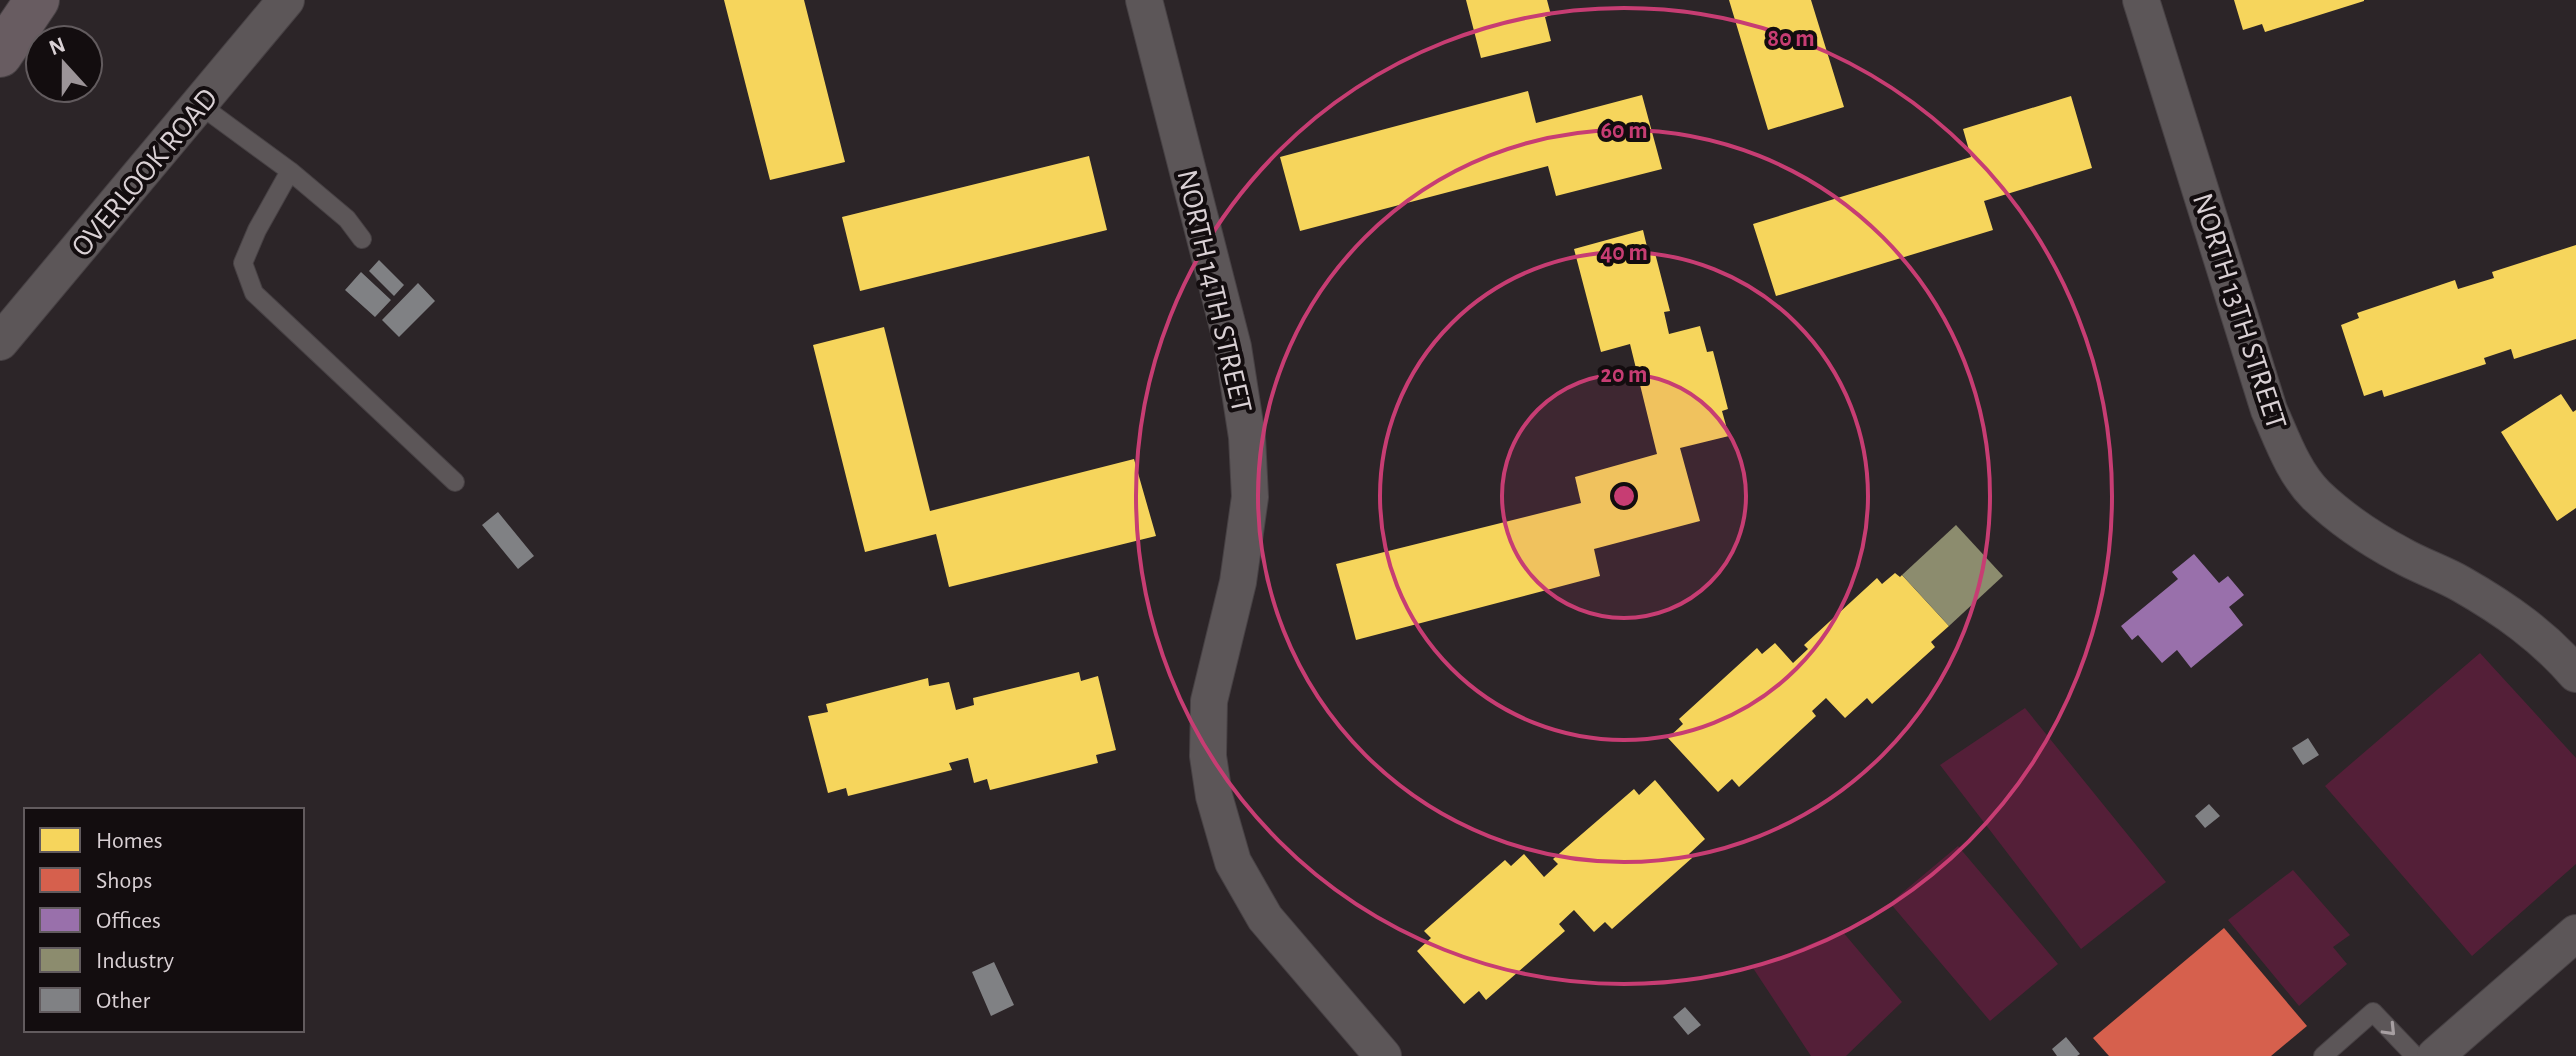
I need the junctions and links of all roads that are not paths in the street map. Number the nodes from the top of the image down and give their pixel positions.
1 (37, 0) edge
2 (286, 0) edge
3 (1144, 0) edge
4 (2141, 0) edge
5 (0, 55) edge
6 (200, 105) junction
7 (290, 171) junction
8 (362, 239) dead end
9 (0, 342) edge
10 (455, 482) dead end
11 (2576, 674) edge
12 (2576, 933) edge
13 (1383, 1056) edge
14 (2323, 1056) edge
15 (2415, 1056) edge
16 (2435, 1056) edge

1 - 5 highway
2 - 6 street, OVERLOOK ROAD
3 - 13 street, NORTH 14TH STREET
4 - 11 street, NORTH 13TH STREET
6 - 7 lane
6 - 9 street, OVERLOOK ROAD
7 - 8 lane
7 - 10 lane
12 - 16 street
14 -> 15 lane

